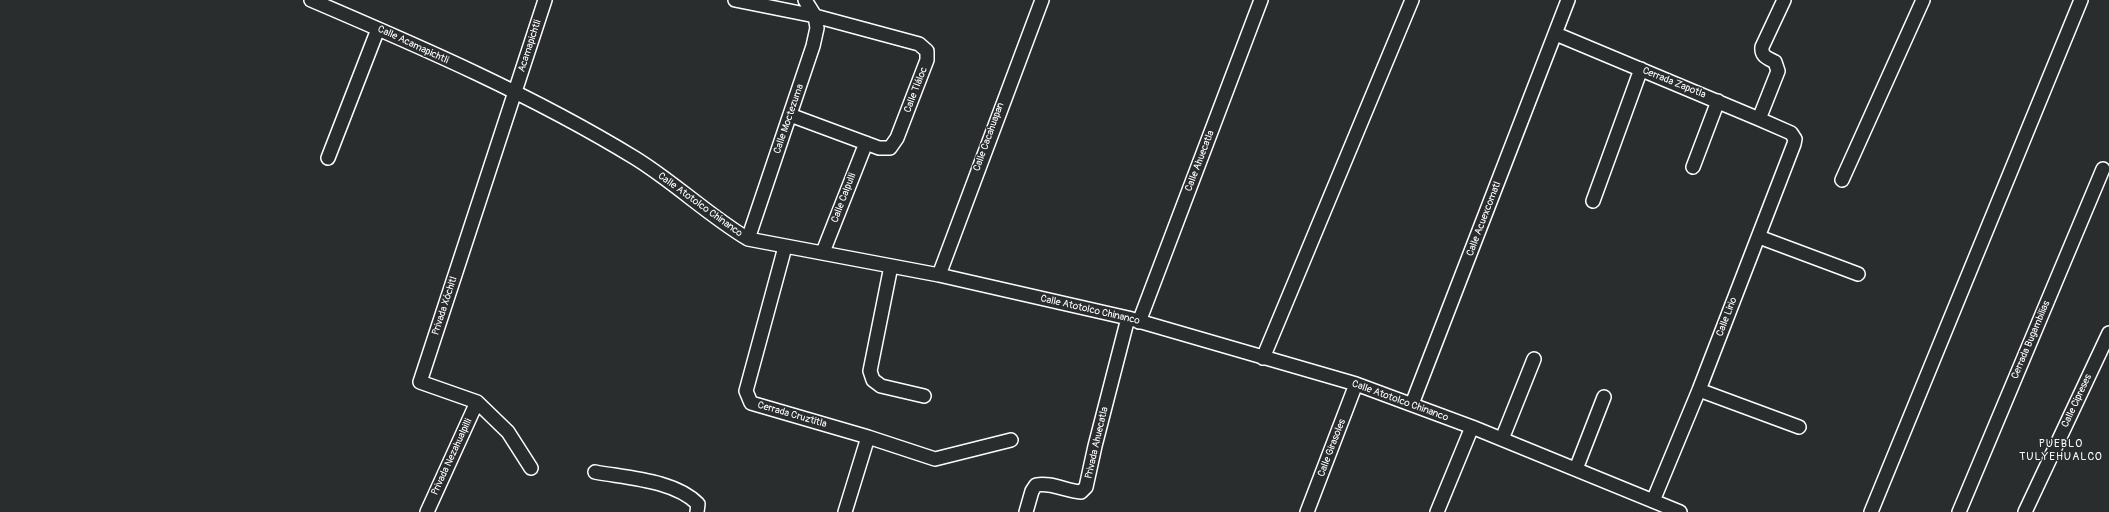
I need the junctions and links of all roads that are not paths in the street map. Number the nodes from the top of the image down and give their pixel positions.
1 (311, 0) edge
2 (545, 0) edge
3 (736, 0) edge
4 (805, 0) edge
5 (1042, 0) edge
6 (1262, 0) edge
7 (1412, 0) edge
8 (1568, 0) edge
9 (1784, 0) edge
10 (1923, 0) edge
11 (2081, 0) edge
12 (815, 16) junction
13 (378, 29) junction
14 (1556, 34) junction
15 (1641, 69) junction
16 (515, 92) junction
17 (1718, 101) junction
18 (790, 115) junction
19 (1759, 119) junction
20 (1791, 133) joint
21 (866, 143) junction
22 (328, 158) dead end
23 (1693, 167) dead end
24 (2103, 168) dead end
25 (1842, 180) dead end
26 (1593, 201) dead end
27 (1759, 237) junction
28 (748, 239) junction
29 (786, 247) junction
30 (823, 252) junction
31 (891, 266) junction
32 (1858, 274) dead end
33 (939, 275) junction
34 (1133, 320) junction
35 (2109, 334) edge
36 (1263, 358) junction
37 (1534, 359) dead end
38 (1356, 384) junction
39 (1699, 390) junction
40 (924, 396) dead end
41 (1604, 397) dead end
42 (477, 402) junction
43 (1412, 404) junction
44 (1472, 427) junction
45 (1799, 427) dead end
46 (868, 437) junction
47 (1502, 439) junction
48 (1011, 440) dead end
49 (530, 468) dead end
50 (1576, 469) junction
51 (595, 472) dead end
52 (1653, 501) junction
53 (427, 512) edge
54 (697, 512) edge
55 (845, 512) edge
56 (1026, 512) edge
57 (1307, 512) edge
58 (1437, 512) edge
59 (1679, 512) edge
60 (1871, 512) edge
61 (1959, 512) edge
62 (2025, 512) edge

1 - 13 street, Calle Acamapichtli
2 - 16 street, Acamapichtli
3 - 12 street, Calle Tláloc
4 - 12 street
5 - 33 street, Calle Cacahuapan
6 - 34 street, Calle Ahuecatla
7 - 36 street
8 - 14 street, Calle Acuexcomatl
9 - 19 street
10 - 25 street
11 - 60 street
12 - 18 street, Calle Moctezuma
12 - 21 street, Calle Tláloc
13 - 16 street, Calle Acamapichtli
13 - 22 street
14 - 15 street, Cerrada Zapotla
14 - 43 street, Calle Acuexcomatl
15 - 17 street, Cerrada Zapotla
15 - 26 street
16 - 28 street, Calle Atotolco Chinanco
16 - 42 street, Privada Xóchitl
17 - 19 street, Cerrada Zapotla
17 - 23 street
18 - 21 street, Calle Tláloc
18 - 28 street, Calle Moctezuma
19 - 20 street, Cerrada Zapotla
20 - 27 street, Calle Lirio
21 - 30 street, Calle Calpulli
24 - 61 street, Cerrada Bugambilias
27 - 32 street
27 - 39 street, Calle Lirio
28 - 29 street, Calle Atotolco Chinanco
29 - 30 street, Calle Atotolco Chinanco
29 - 46 street, Cerrada Cruztitla
30 - 31 street, Calle Atotolco Chinanco
31 - 33 street, Calle Atotolco Chinanco
31 - 40 street
33 - 34 street, Calle Atotolco Chinanco
34 - 36 street, Calle Atotolco Chinanco
34 - 56 street, Privada Ahuecatla
35 - 62 street, Calle Cipreses
36 - 38 street, Calle Atotolco Chinanco
37 - 47 street
38 - 43 street, Calle Atotolco Chinanco
38 - 57 street, Calle Girasoles
39 - 45 street
39 - 52 street, Calle Lirio
41 - 50 street
42 - 49 street, Privada Xóchitl
42 - 53 street, Privada Nezahualpilli
43 - 44 street, Calle Atotolco Chinanco
44 - 47 street, Calle Atotolco Chinanco
44 - 58 street
46 - 48 street
46 - 55 street
47 - 50 street, Calle Atotolco Chinanco
50 - 52 street, Calle Atotolco Chinanco
51 - 54 street
52 - 59 street, Calle Atotolco Chinanco

